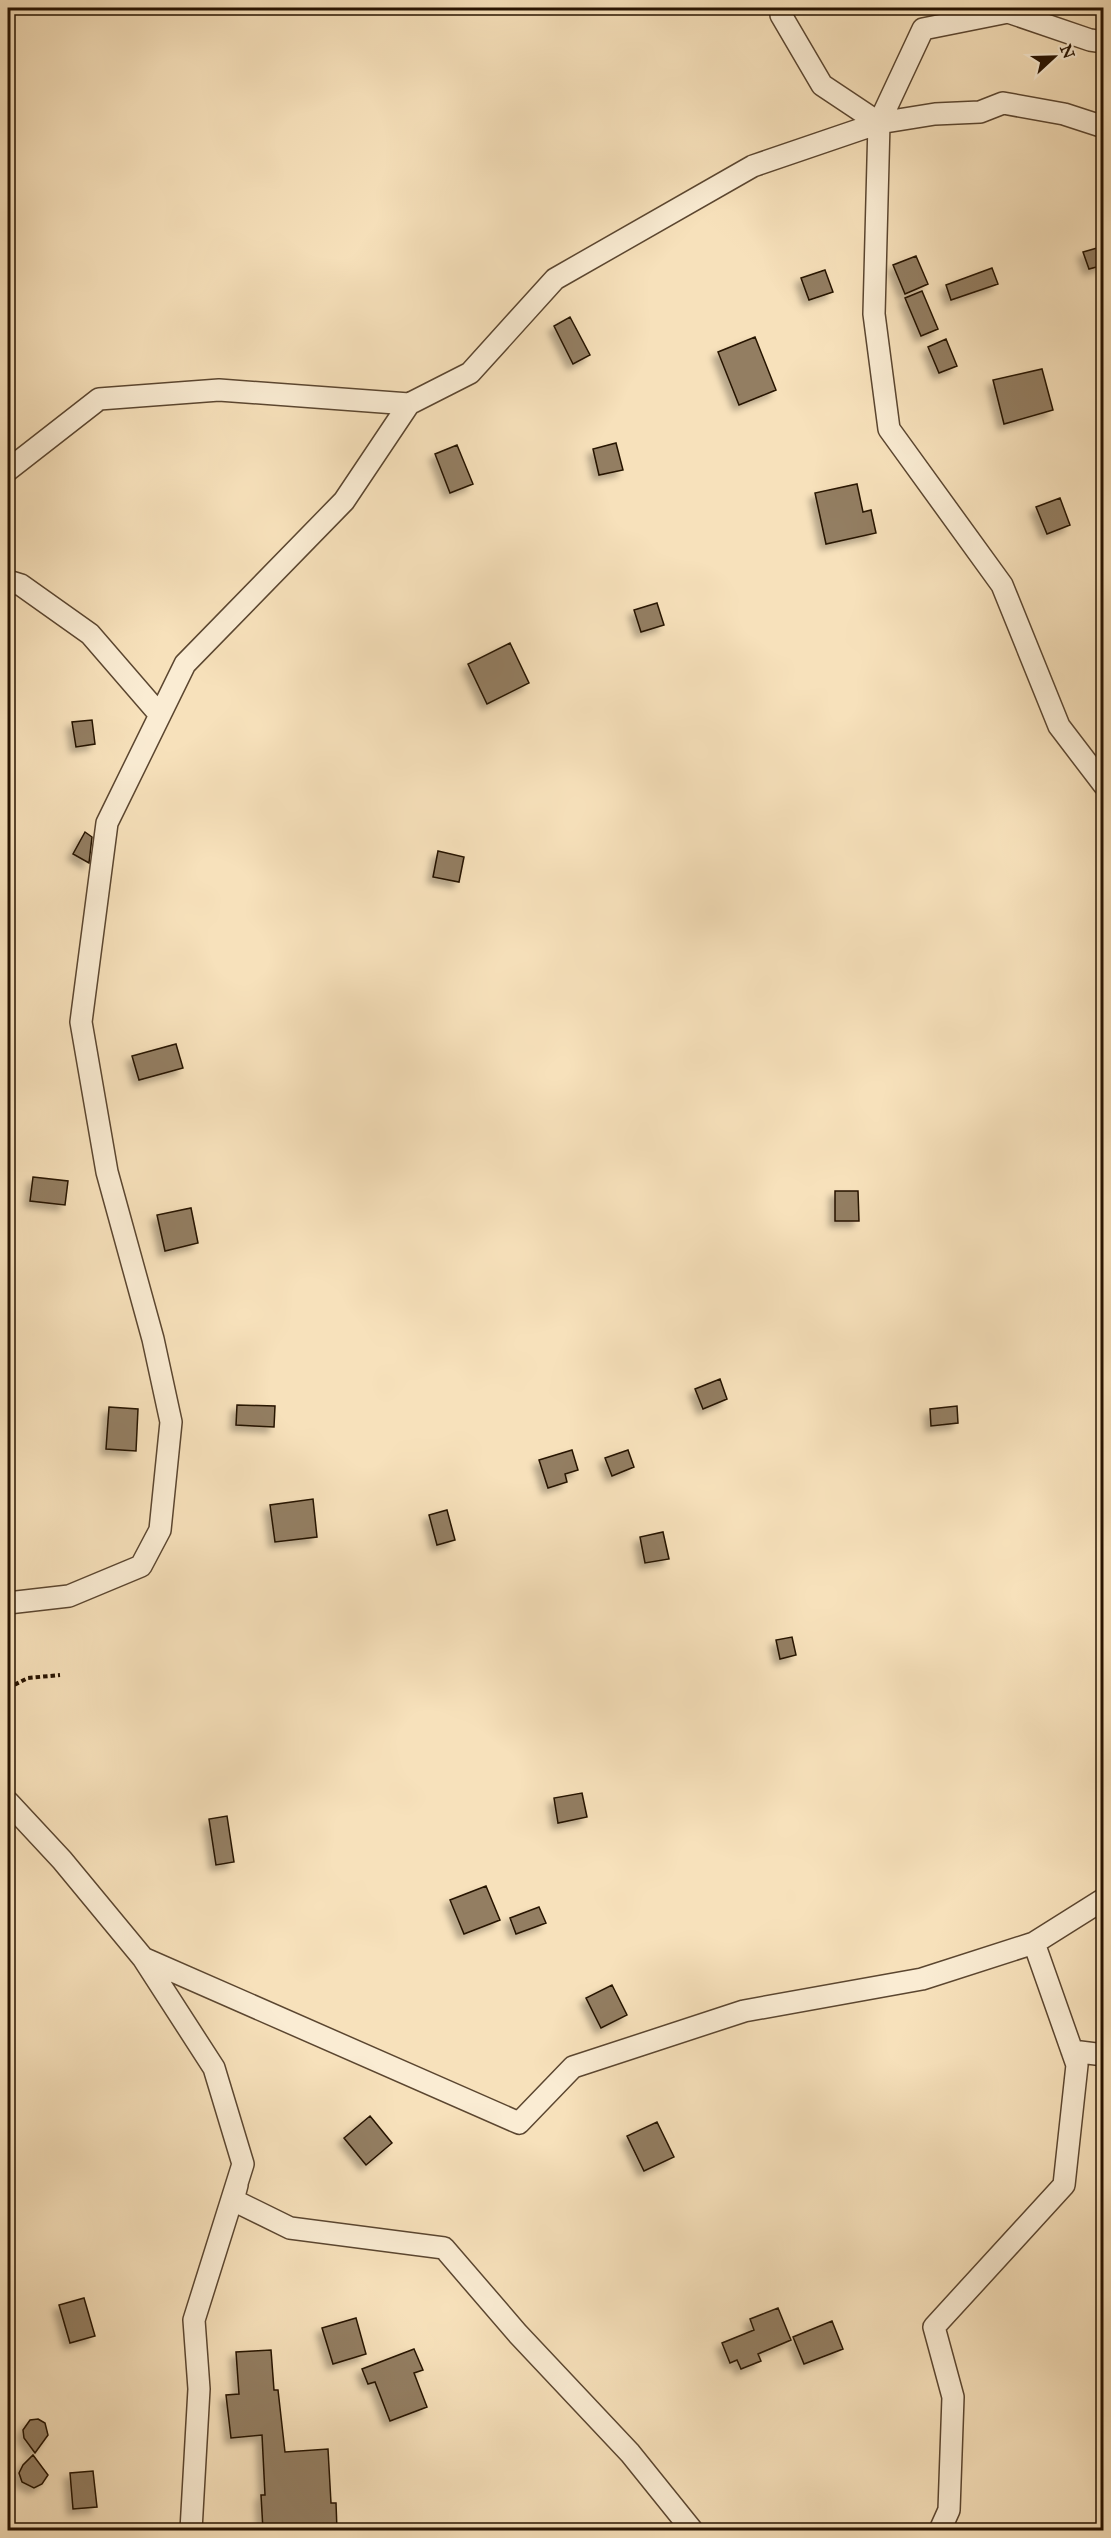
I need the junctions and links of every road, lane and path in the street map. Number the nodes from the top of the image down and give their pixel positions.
1 (780, 8) edge
2 (1104, 42) edge
3 (879, 123) junction
4 (1104, 127) edge
5 (409, 404) junction
6 (8, 470) edge
7 (8, 581) edge
8 (160, 715) junction
9 (1104, 785) edge
10 (8, 1603) edge
11 (60, 1675) dead end
12 (8, 1688) edge
13 (8, 1802) edge
14 (1104, 1899) edge
15 (1034, 1943) junction
16 (143, 1958) junction
17 (1072, 2051) junction
18 (1104, 2055) edge
19 (243, 2164) junction
20 (191, 2530) edge
21 (692, 2530) edge
22 (940, 2530) edge

1 - 3 street
2 - 3 street
3 - 4 street
3 - 5 street
3 - 9 street
5 - 6 street
5 - 8 street
7 - 8 street
8 - 10 street
11 - 12 path
13 - 16 street
14 - 15 street
15 - 16 street
15 - 17 street
16 - 19 street
17 - 18 street
17 - 22 street
19 - 20 street
19 - 21 street

